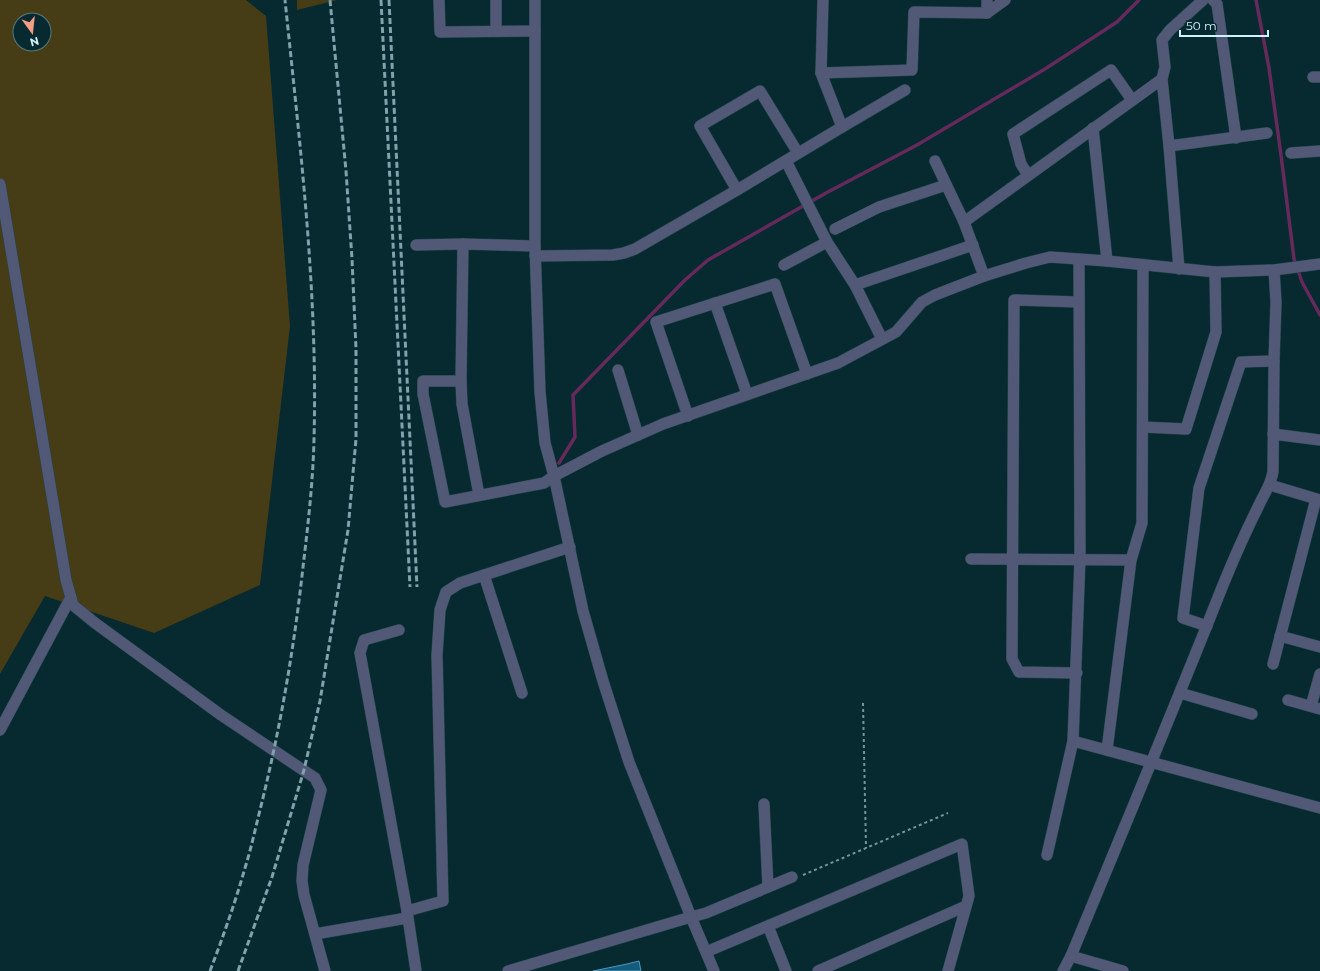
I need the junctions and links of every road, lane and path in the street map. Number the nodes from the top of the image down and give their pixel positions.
1 (439, 0) edge
2 (496, 0) edge
3 (535, 0) edge
4 (823, 0) edge
5 (987, 0) edge
6 (1005, 0) edge
7 (1203, 0) edge
8 (1214, 0) edge
9 (987, 13) junction
10 (496, 31) junction
11 (535, 31) junction
12 (821, 73) junction
13 (1162, 79) junction
14 (906, 90) dead end
15 (1132, 100) junction
16 (842, 127) junction
17 (1094, 128) junction
18 (1267, 134) dead end
19 (1236, 138) junction
20 (1169, 146) junction
21 (1320, 150) edge
22 (798, 153) junction
23 (1291, 153) dead end
24 (786, 161) junction
25 (936, 161) dead end
26 (1028, 175) junction
27 (0, 184) edge
28 (946, 185) junction
29 (737, 190) junction
30 (964, 222) junction
31 (835, 229) dead end
32 (827, 242) junction
33 (463, 244) junction
34 (416, 245) dead end
35 (973, 245) junction
36 (535, 251) junction
37 (1079, 259) junction
38 (1107, 261) junction
39 (1320, 264) edge
40 (784, 265) dead end
41 (1143, 265) junction
42 (1179, 269) junction
43 (1274, 270) junction
44 (1215, 272) junction
45 (984, 276) junction
46 (855, 285) junction
47 (1078, 302) junction
48 (715, 303) junction
49 (882, 339) junction
50 (1274, 361) junction
51 (618, 370) dead end
52 (807, 374) junction
53 (461, 381) junction
54 (747, 394) junction
55 (688, 416) junction
56 (1143, 428) junction
57 (1273, 434) junction
58 (638, 435) junction
59 (1320, 440) edge
60 (554, 476) junction
61 (1270, 485) junction
62 (479, 495) junction
63 (1318, 500) edge
64 (570, 547) junction
65 (971, 558) dead end
66 (1012, 559) junction
67 (1080, 559) junction
68 (1131, 560) junction
69 (484, 575) junction
70 (71, 597) junction
71 (1207, 626) junction
72 (399, 630) dead end
73 (1280, 636) junction
74 (1320, 647) edge
75 (1272, 664) dead end
76 (1077, 673) junction
77 (1320, 674) edge
78 (522, 693) dead end
79 (1180, 693) junction
80 (1288, 700) dead end
81 (863, 703) dead end
82 (1316, 708) edge
83 (1252, 714) dead end
84 (0, 730) edge
85 (1073, 741) junction
86 (1107, 750) junction
87 (1150, 762) junction
88 (764, 804) dead end
89 (1320, 808) edge
90 (948, 813) dead end
91 (866, 848) junction
92 (1047, 855) dead end
93 (792, 877) joint
94 (768, 887) junction
95 (966, 906) junction
96 (407, 914) junction
97 (691, 917) junction
98 (768, 926) junction
99 (315, 934) junction
100 (706, 952) junction
101 (1071, 956) junction
102 (325, 971) edge
103 (416, 971) edge
104 (508, 971) edge
105 (714, 971) edge
106 (786, 971) edge
107 (818, 971) edge
108 (948, 971) edge
109 (1064, 971) edge
110 (1123, 971) edge

1 - 10 street
2 - 10 street
3 - 11 street
4 - 12 street
5 - 9 street
6 - 9 street
7 - 13 street
8 - 19 street
9 - 12 street
10 - 11 street
11 - 36 street
12 - 16 street
13 - 15 street
13 - 20 street
14 - 16 street
15 - 17 street
15 - 26 street
16 - 22 street
17 - 26 street
17 - 38 street
18 - 19 street
19 - 20 street
20 - 42 street
21 - 23 street
22 - 24 street
22 - 29 street
24 - 29 street
24 - 32 street
25 - 28 street
26 - 30 street
27 - 70 street
28 - 30 street
28 - 31 street
29 - 36 street
30 - 35 street
32 - 40 street
32 - 46 street
33 - 34 street
33 - 36 street
33 - 53 street
35 - 45 street
35 - 46 street
36 - 60 street
37 - 38 street
37 - 45 street
37 - 47 street
38 - 41 street
39 - 43 street
41 - 42 street
41 - 56 street
42 - 44 street
43 - 44 street
43 - 50 street
44 - 56 street
45 - 49 street
46 - 49 street
47 - 66 street
47 - 67 street
48 - 52 street
48 - 54 street
48 - 55 street
49 - 52 street
50 - 57 street
50 - 71 street
51 - 58 street
52 - 54 street
53 - 62 street
53 - 62 street
54 - 55 street
55 - 58 street
56 - 68 street
57 - 59 street
57 - 61 street
58 - 60 street
60 - 62 street
60 - 64 street
61 - 63 street
61 - 71 street
63 - 73 street
64 - 69 street
64 - 97 street
65 - 66 street
66 - 67 street
66 - 76 street
67 - 68 street
67 - 76 street
68 - 86 street
69 - 78 street
69 - 96 street
70 - 84 street
70 - 99 street
71 - 79 street
72 - 96 street
73 - 74 street
73 - 75 street
76 - 85 street
77 - 82 street
79 - 83 street
79 - 87 street
80 - 82 street
81 - 91 path
85 - 86 street
85 - 92 street
86 - 87 street
87 - 89 street
87 - 101 street
88 - 94 street
90 - 91 path
91 - 93 path
93 - 94 street
94 - 97 street
95 - 98 street
95 - 107 street
95 - 108 street
96 - 99 street
96 - 103 street
97 - 100 street
97 - 104 street
98 - 100 street
98 - 106 street
99 - 102 street
100 - 105 street
101 - 109 street
101 - 110 street

